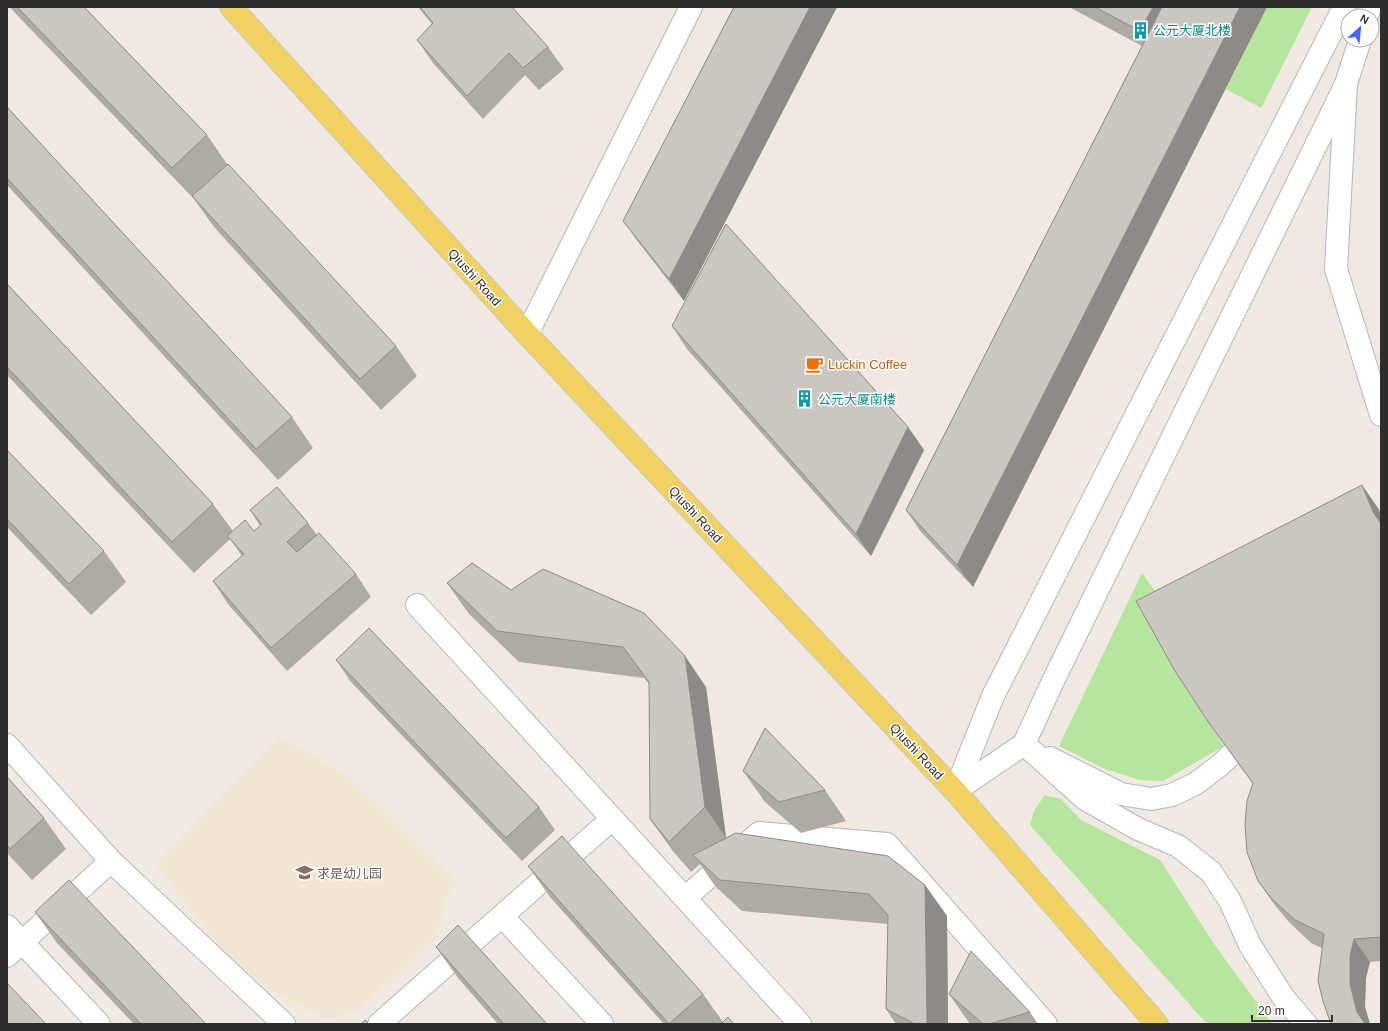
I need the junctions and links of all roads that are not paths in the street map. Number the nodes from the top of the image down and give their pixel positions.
1 (232, 7) edge
2 (691, 7) edge
3 (1344, 7) edge
4 (1357, 48) edge
5 (1346, 84) junction
6 (527, 334) junction
7 (1381, 415) edge
8 (417, 605) dead end
9 (1247, 740) edge
10 (1024, 744) junction
11 (7, 745) edge
12 (955, 791) junction
13 (612, 819) junction
14 (112, 861) junction
15 (685, 898) junction
16 (502, 916) junction
17 (7, 926) edge
18 (14, 949) edge
19 (389, 1021) edge
20 (99, 1024) edge
21 (284, 1024) edge
22 (602, 1024) edge
23 (800, 1024) edge
24 (1046, 1024) edge
25 (1157, 1024) edge
26 (1306, 1024) edge

1 - 6 main road, Qiushi Road
2 - 6 street
3 - 12 street
4 - 5 street
5 - 7 street
5 - 10 street
6 - 12 main road, Qiushi Road
8 - 13 street
9 - 10 street
10 - 12 street
10 - 26 street
11 - 14 street
12 - 25 main road, Qiushi Road
13 - 15 street
13 - 16 street
14 - 18 street
14 - 21 street
15 - 23 street
15 - 24 street
16 - 19 street
16 - 22 street
17 - 18 street
18 - 20 street

